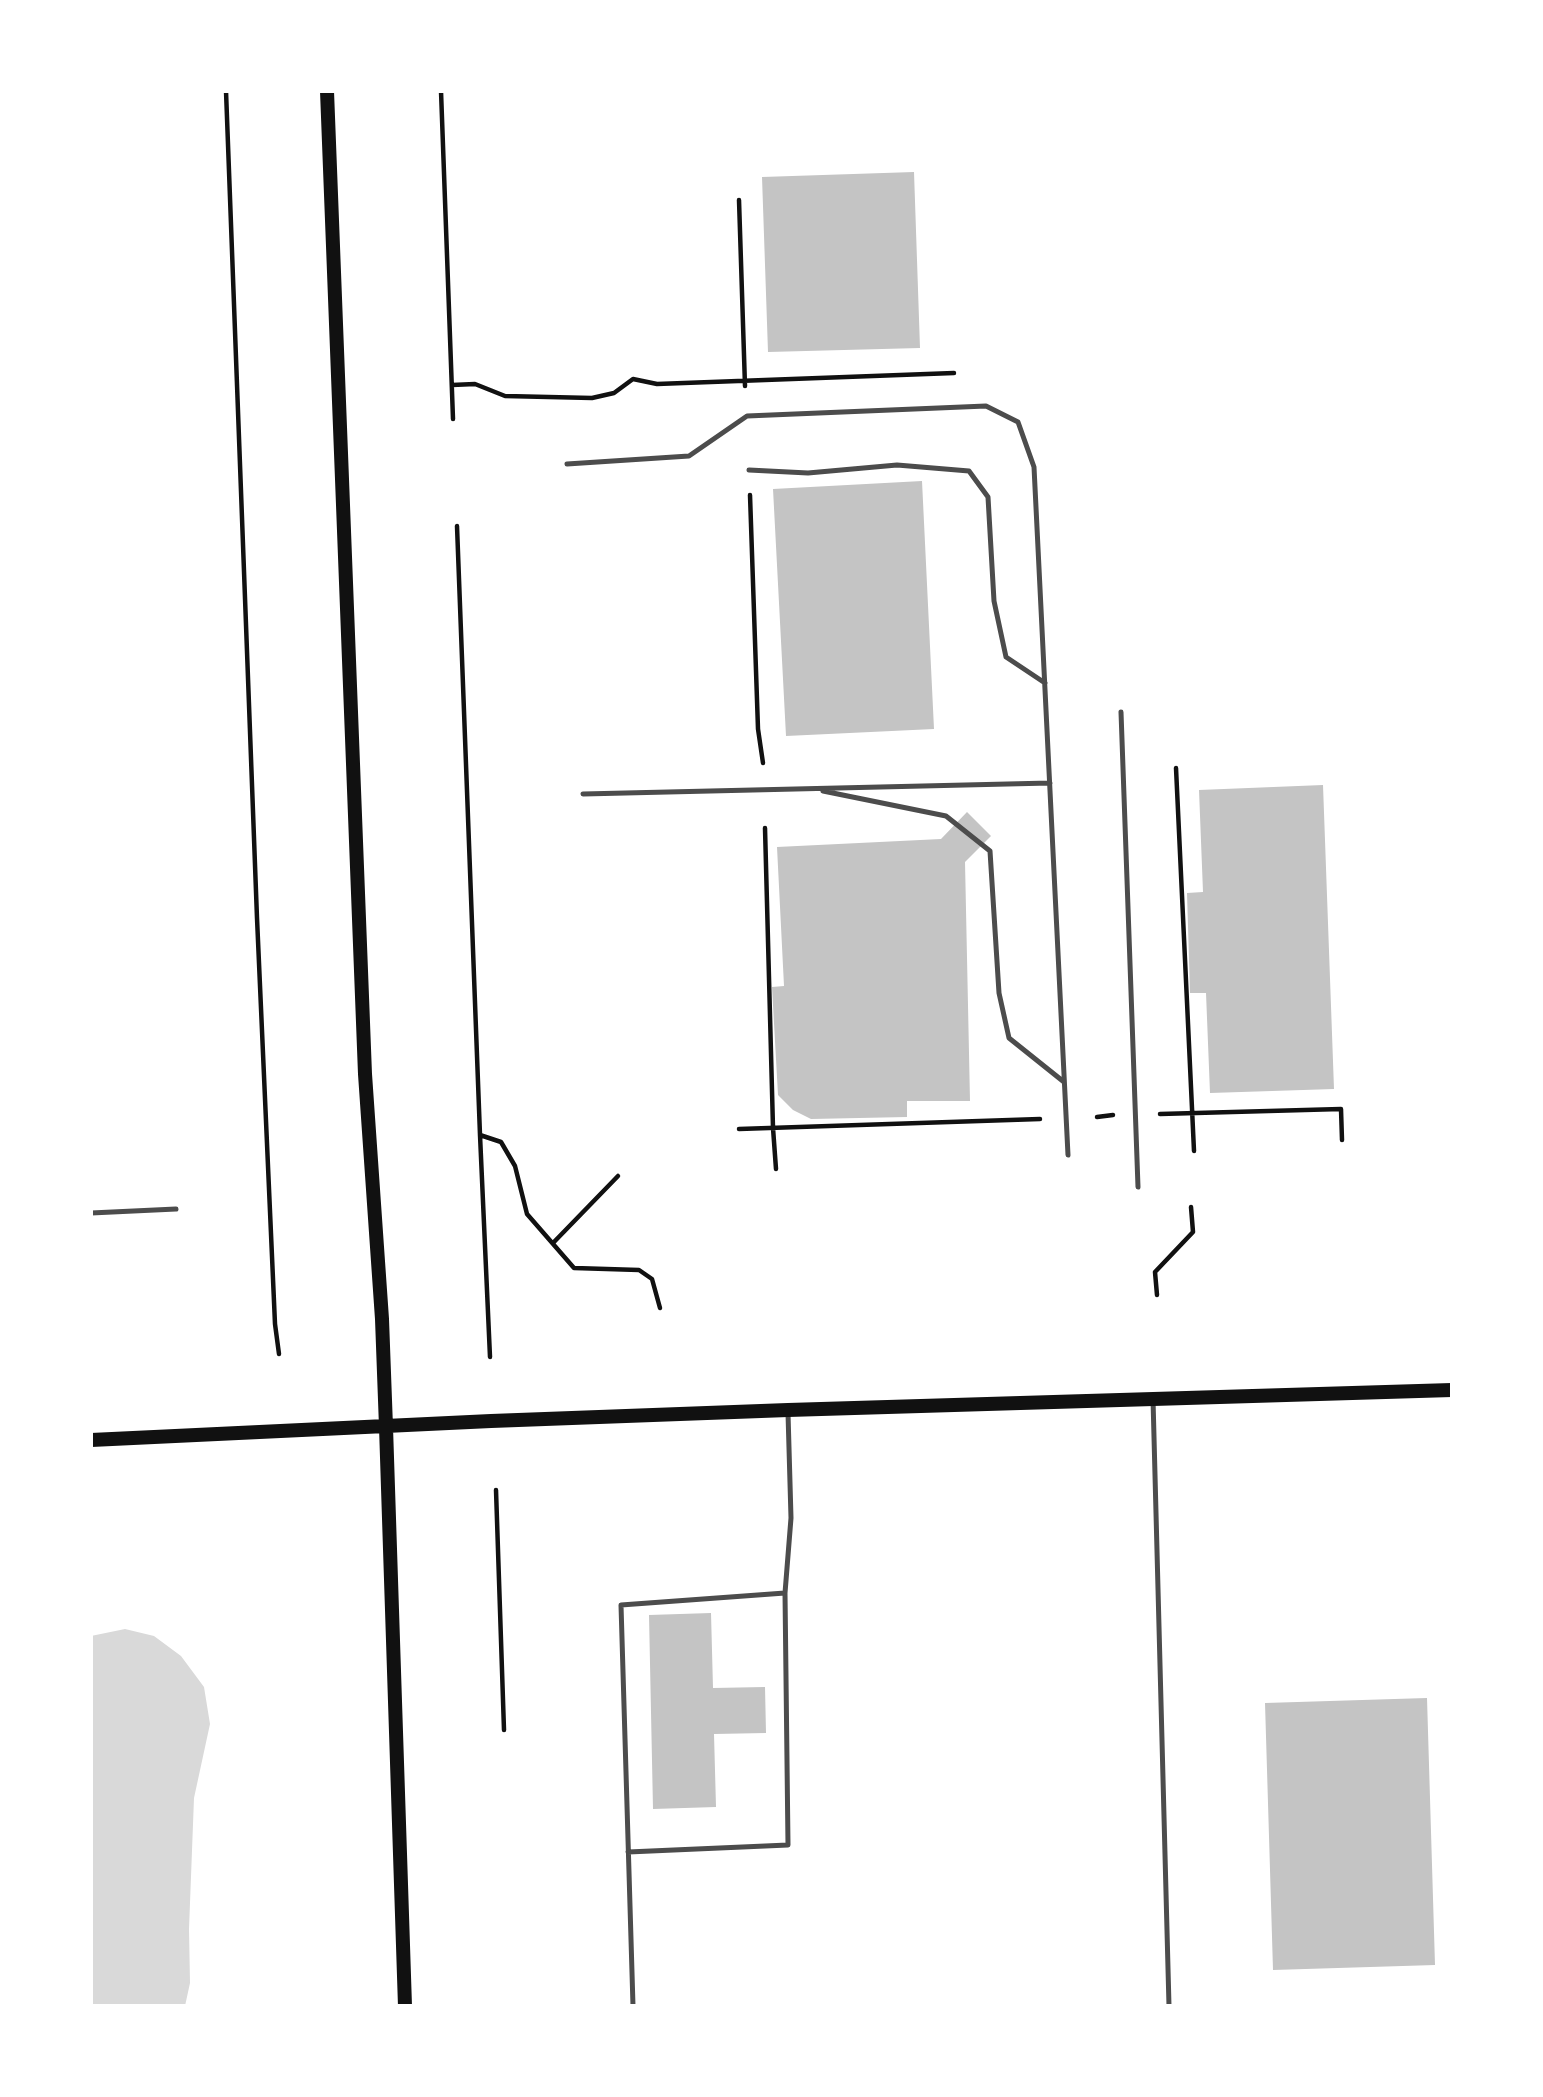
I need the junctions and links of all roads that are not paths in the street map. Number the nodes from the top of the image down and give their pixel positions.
1 (327, 91) edge
2 (567, 464) dead end
3 (749, 470) dead end
4 (1045, 683) junction
5 (1121, 712) dead end
6 (1050, 783) junction
7 (812, 789) junction
8 (583, 794) dead end
9 (1064, 1082) junction
10 (1068, 1155) dead end
11 (1138, 1187) dead end
12 (176, 1209) dead end
13 (91, 1213) edge
14 (1452, 1390) edge
15 (1153, 1399) junction
16 (788, 1410) junction
17 (387, 1427) junction
18 (91, 1440) edge
19 (785, 1592) junction
20 (628, 1852) junction
21 (405, 2006) edge
22 (633, 2006) edge
23 (1169, 2006) edge

1 - 17 main road
2 - 4 lane
3 - 4 lane
4 - 6 lane
5 - 11 lane
6 - 7 lane
6 - 9 lane
7 - 8 lane
7 - 9 lane
9 - 10 lane
12 - 13 lane
14 - 15 main road
15 - 16 main road
15 - 23 lane
16 - 17 main road
16 - 19 lane
17 - 18 main road
17 - 21 main road
19 - 20 lane
19 - 20 lane
20 - 22 lane

